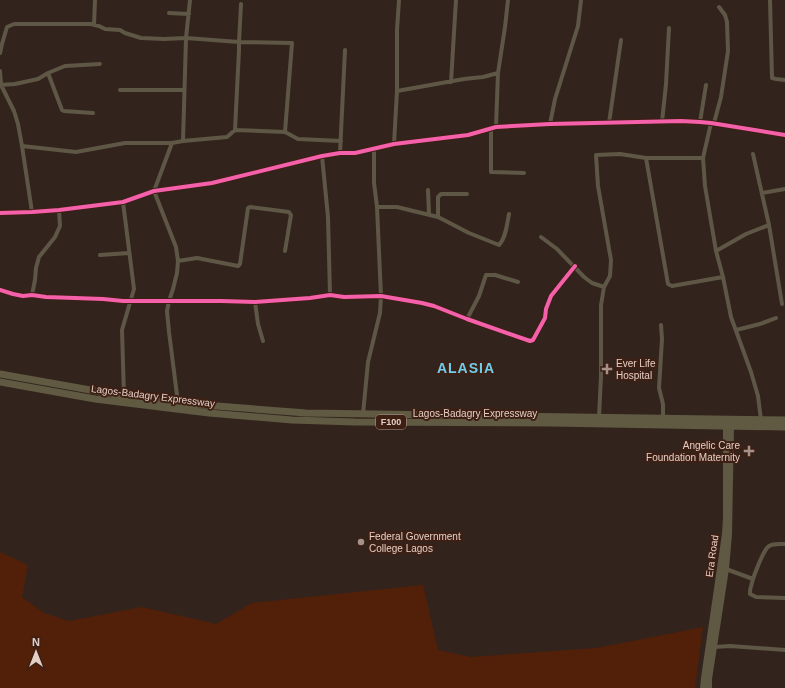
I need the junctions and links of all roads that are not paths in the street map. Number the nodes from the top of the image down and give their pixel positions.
1 (95, 0) edge
2 (190, 0) edge
3 (399, 0) edge
4 (456, 0) edge
5 (508, 0) edge
6 (581, 0) edge
7 (770, 0) edge
8 (241, 4) dead end
9 (719, 6) dead end
10 (170, 13) dead end
11 (188, 14) junction
12 (94, 25) junction
13 (669, 28) dead end
14 (186, 38) junction
15 (621, 40) dead end
16 (239, 42) junction
17 (345, 50) dead end
18 (0, 53) edge
19 (100, 64) dead end
20 (0, 71) edge
21 (48, 73) junction
22 (498, 73) junction
23 (785, 80) edge
24 (451, 82) junction
25 (0, 85) edge
26 (706, 86) dead end
27 (120, 90) dead end
28 (184, 90) junction
29 (397, 91) junction
30 (93, 113) dead end
31 (662, 122) junction
32 (700, 122) junction
33 (609, 123) junction
34 (712, 123) junction
35 (550, 124) junction
36 (493, 128) junction
37 (235, 130) junction
38 (285, 132) junction
39 (785, 135) edge
40 (182, 141) junction
41 (341, 141) junction
42 (172, 143) junction
43 (394, 144) junction
44 (22, 146) junction
45 (374, 149) junction
46 (340, 153) junction
47 (753, 154) dead end
48 (322, 156) junction
49 (646, 158) junction
50 (703, 158) junction
51 (524, 173) dead end
52 (785, 189) edge
53 (428, 190) dead end
54 (154, 191) junction
55 (762, 193) junction
56 (467, 194) dead end
57 (123, 202) junction
58 (377, 207) junction
59 (59, 210) junction
60 (32, 212) junction
61 (0, 213) edge
62 (429, 214) junction
63 (509, 214) dead end
64 (438, 217) junction
65 (769, 225) junction
66 (541, 237) dead end
67 (285, 251) dead end
68 (716, 251) junction
69 (129, 253) junction
70 (100, 255) dead end
71 (178, 260) junction
72 (575, 266) junction
73 (723, 277) junction
74 (518, 282) dead end
75 (604, 287) junction
76 (0, 290) edge
77 (32, 295) junction
78 (330, 295) junction
79 (381, 296) junction
80 (130, 300) junction
81 (169, 302) junction
82 (255, 302) junction
83 (782, 304) dead end
84 (776, 318) dead end
85 (467, 319) junction
86 (661, 325) dead end
87 (736, 330) junction
88 (263, 341) dead end
89 (0, 374) edge
90 (0, 382) edge
91 (124, 396) junction
92 (178, 402) junction
93 (363, 414) junction
94 (599, 417) junction
95 (663, 418) junction
96 (761, 420) junction
97 (785, 420) edge
98 (728, 426) junction
99 (785, 427) edge
100 (785, 544) edge
101 (726, 569) junction
102 (753, 579) junction
103 (785, 598) edge
104 (714, 647) junction
105 (785, 650) edge
106 (703, 688) edge
107 (709, 688) edge

1 - 12 street
2 - 11 street
3 - 29 street
4 - 24 street
5 - 22 street
6 - 35 street
7 - 23 street
8 - 16 street
9 - 34 street
10 - 11 street
11 - 14 street
12 - 14 street
12 - 18 street
13 - 31 street
14 - 16 street
14 - 28 street
15 - 33 street
16 - 37 street
16 - 38 street
17 - 41 street
19 - 21 street
20 - 25 street
21 - 25 street
21 - 30 street
22 - 24 street
22 - 36 street
24 - 29 street
25 - 44 street
26 - 32 street
27 - 28 street
28 - 40 street
29 - 43 street
31 - 32 street
31 - 33 street
32 - 34 street
33 - 35 street
34 - 39 street
34 - 50 street
35 - 36 street
36 - 43 street
36 - 51 street
37 - 38 street
37 - 40 street
38 - 41 street
40 - 42 street
41 - 46 street
42 - 44 street
42 - 54 street
43 - 45 street
44 - 60 street
45 - 46 street
45 - 58 street
46 - 48 street
47 - 55 street
48 - 54 street
48 - 78 street
49 - 50 street
49 - 73 street
49 - 75 street
50 - 68 street
52 - 55 street
53 - 62 street
54 - 57 street
54 - 71 street
55 - 65 street
56 - 64 street
57 - 59 street
57 - 69 street
58 - 62 street
58 - 79 street
59 - 60 street
59 - 77 street
60 - 61 street
62 - 64 street
63 - 64 street
65 - 68 street
65 - 83 street
66 - 72 street
67 - 71 street
68 - 73 street
69 - 70 street
69 - 80 street
71 - 81 street
72 - 75 street
72 - 85 street
73 - 87 street
74 - 85 street
75 - 94 street
76 - 77 street
77 - 80 street
78 - 79 street
78 - 82 street
79 - 85 street
79 - 93 street
80 - 81 street
80 - 91 street
81 - 82 street
81 - 92 street
82 - 88 street
84 - 87 street
86 - 95 street
87 - 96 street
89 - 91 highway, Lagos-Badagry Expressway / F100
90 - 98 highway, Lagos-Badagry Expressway / F100
91 - 92 highway, Lagos-Badagry Expressway / F100
92 - 93 highway, Lagos-Badagry Expressway / F100
93 - 94 highway, Lagos-Badagry Expressway / F100
94 - 95 highway, Lagos-Badagry Expressway / F100
95 - 96 highway, Lagos-Badagry Expressway / F100
96 - 97 highway, Lagos-Badagry Expressway / F100
98 - 99 highway, Lagos-Badagry Expressway / F100
98 - 101 main road
98 - 106 main road, Era Road
100 - 102 street
101 - 102 street
101 - 104 main road
102 - 103 street
104 - 105 street
104 - 107 main road

